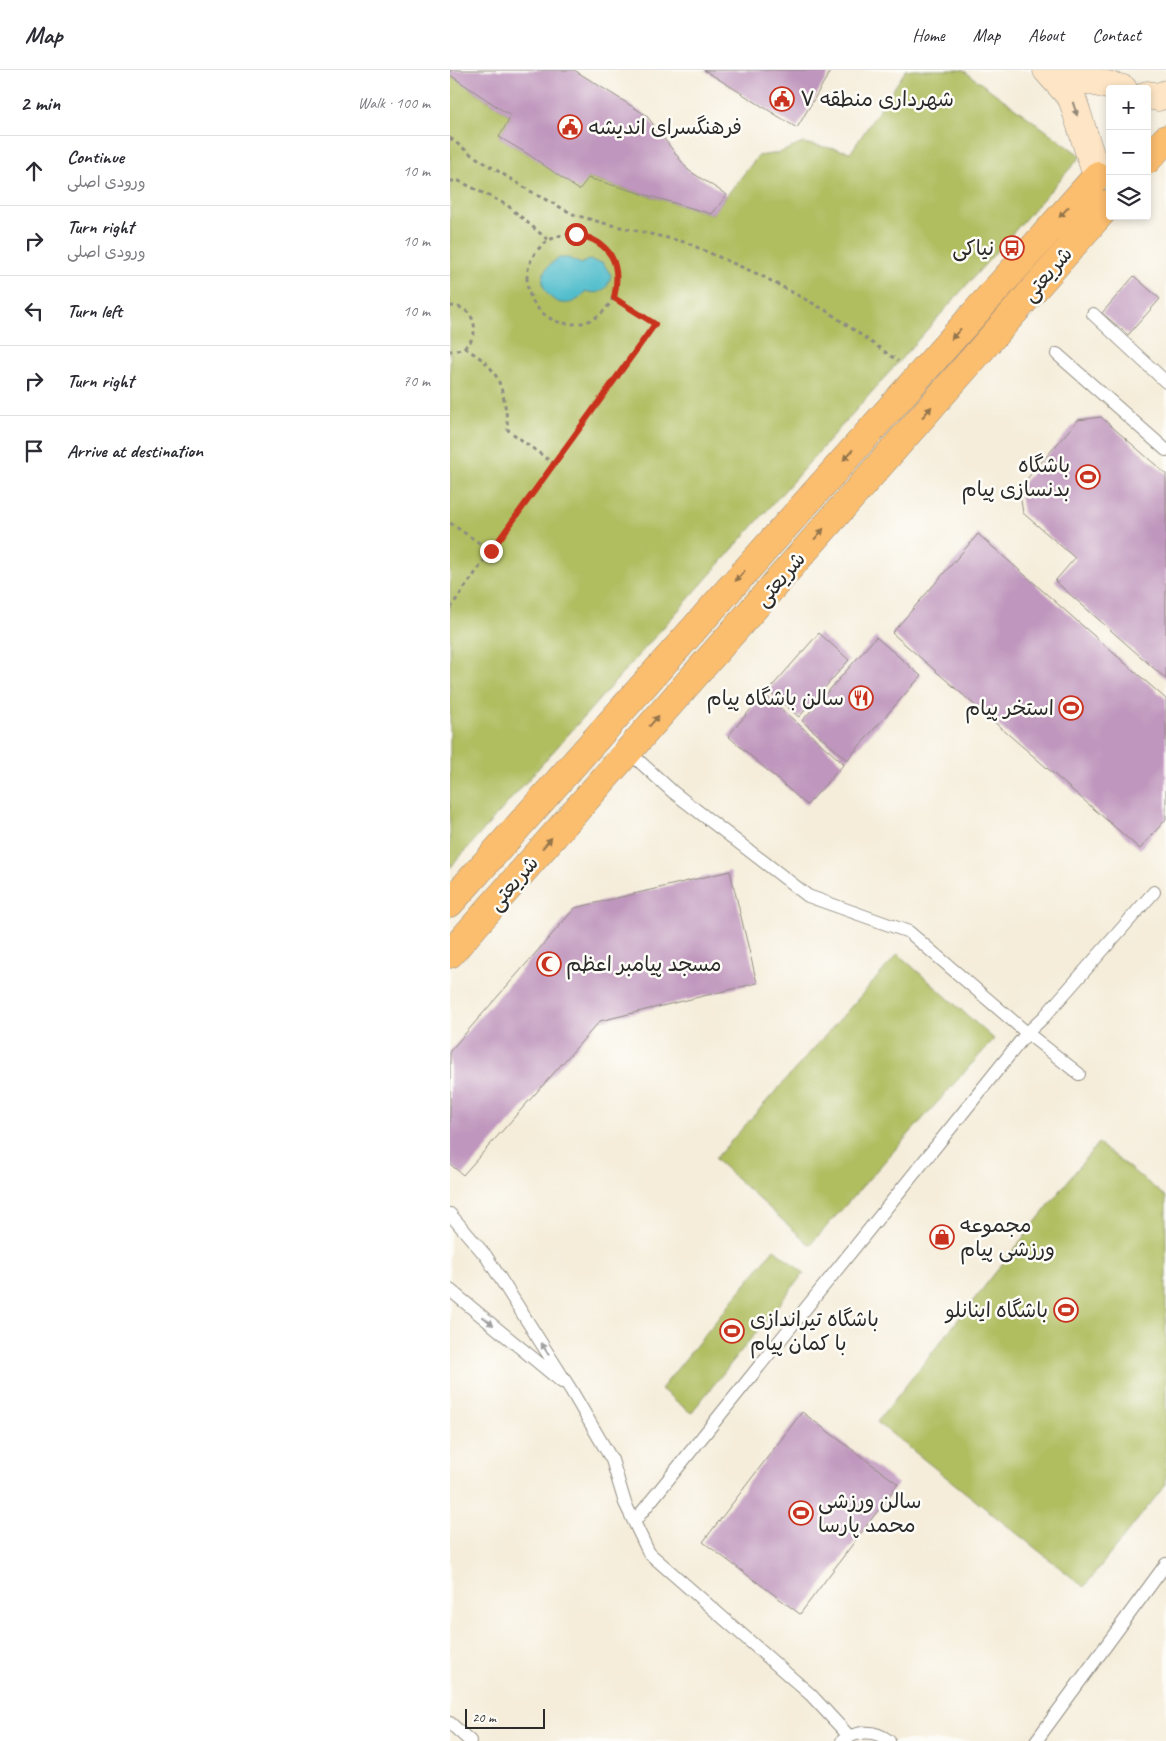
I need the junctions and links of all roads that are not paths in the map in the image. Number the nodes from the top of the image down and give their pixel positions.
1 (1047, 70) edge
2 (1061, 70) edge
3 (1107, 85) edge
4 (1166, 94) edge
5 (1151, 96) edge
6 (1166, 139) edge
7 (1151, 156) edge
8 (1106, 208) edge
9 (1093, 314) dead end
10 (1057, 354) dead end
11 (1166, 382) edge
12 (1166, 450) edge
13 (628, 751) junction
14 (1154, 892) dead end
15 (450, 903) edge
16 (452, 947) edge
17 (1027, 1033) junction
18 (1079, 1074) dead end
19 (450, 1214) edge
20 (450, 1290) edge
21 (572, 1390) junction
22 (634, 1522) junction
23 (1166, 1564) edge
24 (450, 1723) edge
25 (846, 1738) edge
26 (470, 1741) edge
27 (889, 1741) edge
28 (1036, 1741) edge

1 -> 15 main road, شریعتی
2 - 3 main road
4 - 5 main road
6 - 7 main road
13 -> 8 main road, شریعتی
9 - 11 lane
10 - 12 lane
16 -> 13 main road, شریعتی
13 - 17 lane
14 - 17 lane
17 - 18 lane
17 - 22 lane
21 -> 19 lane
20 -> 21 lane
21 - 22 lane
22 - 25 lane
23 - 28 lane
24 - 26 lane
25 - 27 lane

